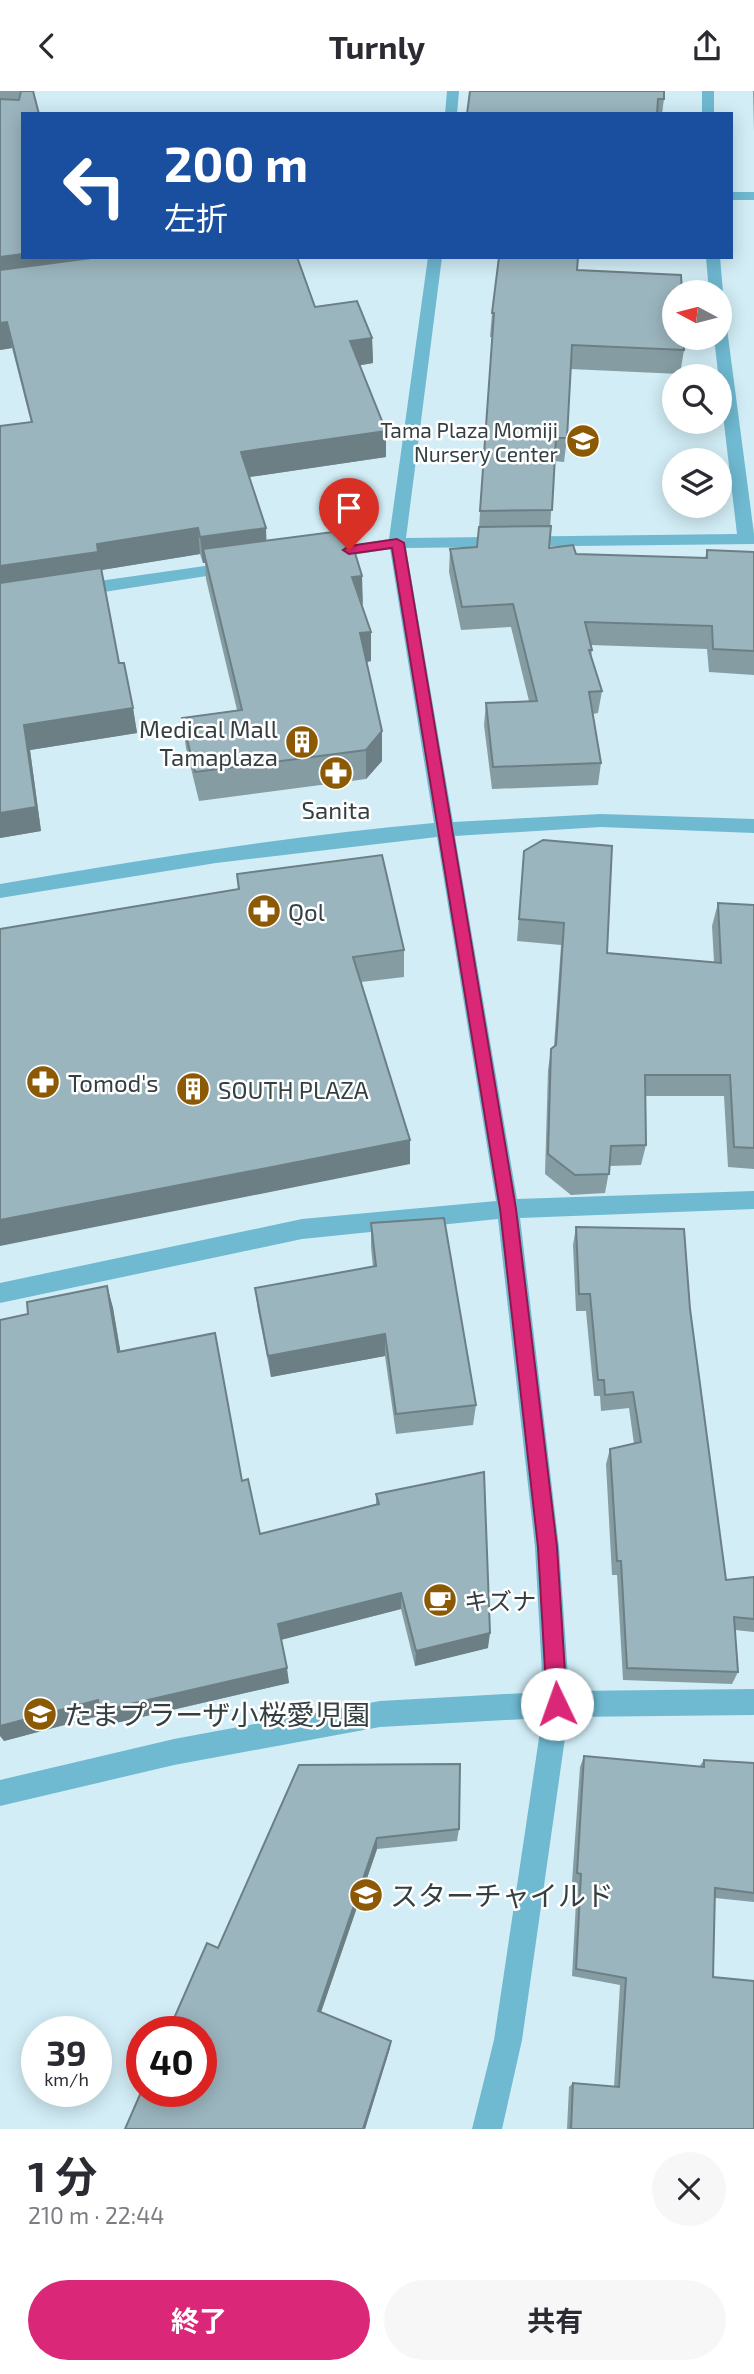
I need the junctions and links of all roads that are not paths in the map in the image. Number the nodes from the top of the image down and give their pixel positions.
1 (453, 91) edge
2 (708, 91) edge
3 (451, 112) edge
4 (708, 112) edge
5 (733, 196) edge
6 (754, 196) edge
7 (435, 259) edge
8 (713, 259) edge
9 (715, 280) edge
10 (723, 350) edge
11 (750, 539) edge
12 (397, 543) junction
13 (309, 556) edge
14 (255, 564) edge
15 (67, 591) edge
16 (754, 826) edge
17 (444, 828) junction
18 (0, 891) edge
19 (754, 1200) edge
20 (508, 1209) junction
21 (0, 1293) edge
22 (754, 1702) edge
23 (557, 1704) junction
24 (0, 1793) edge
25 (487, 2129) edge

1 - 3 street
2 - 4 street
5 - 6 street
7 - 12 street
8 - 9 street
10 - 11 street
11 - 12 street
12 - 13 street
12 - 17 street
14 - 15 street
16 - 17 street
17 - 18 street
17 - 20 street
19 - 20 street
20 - 21 street
20 - 23 street
22 - 23 street
23 - 24 street
23 - 25 street

